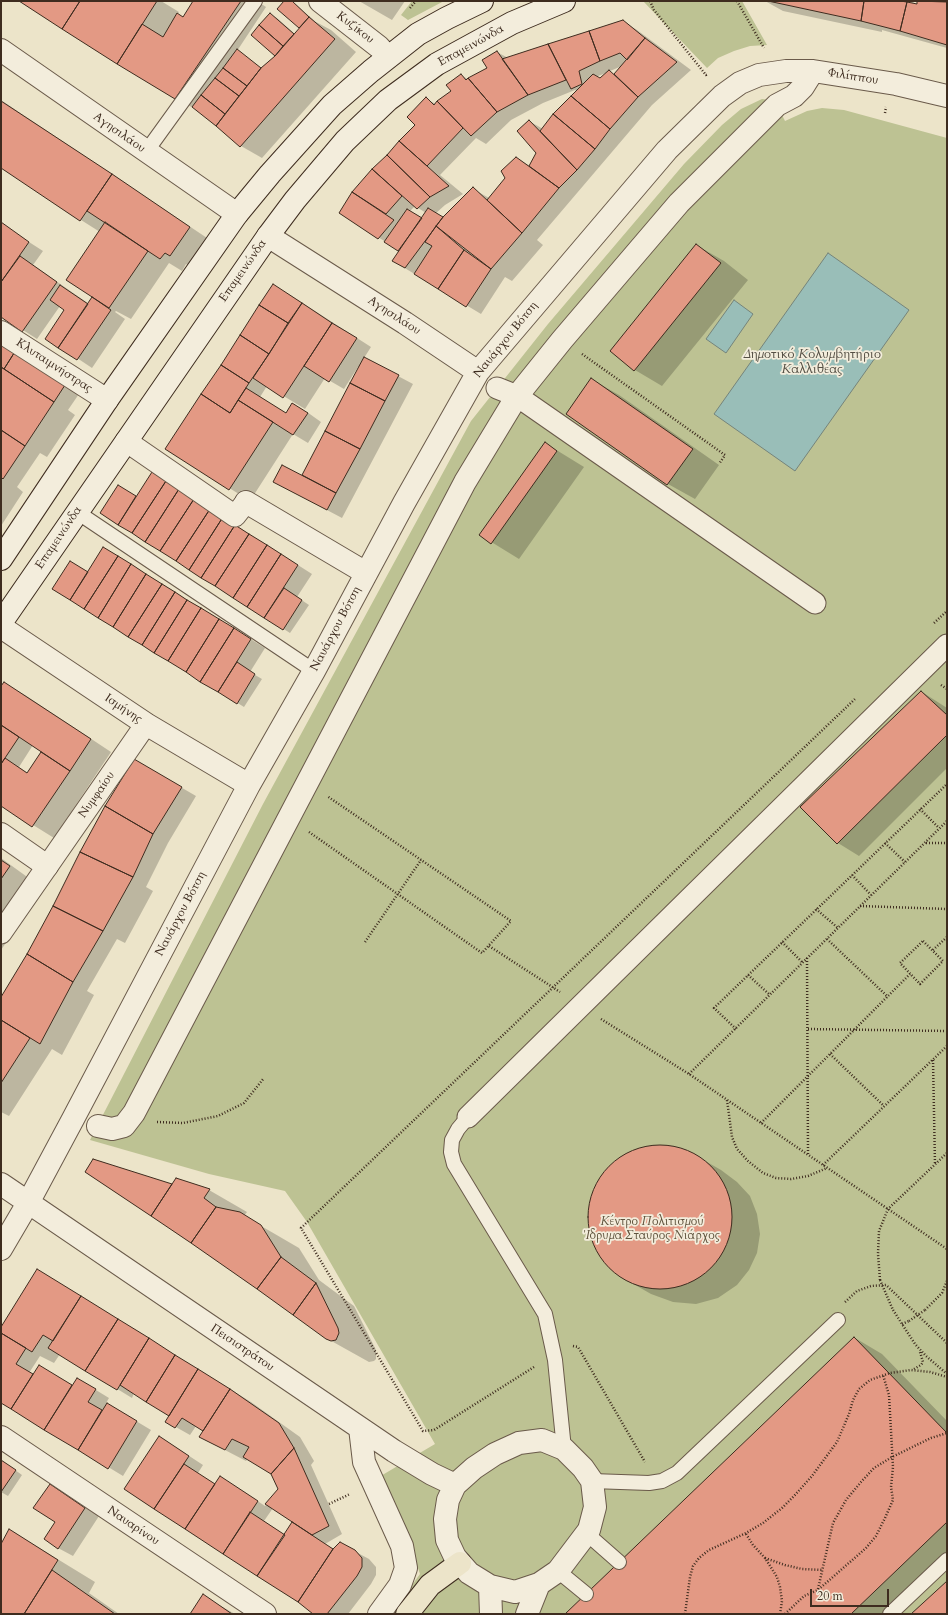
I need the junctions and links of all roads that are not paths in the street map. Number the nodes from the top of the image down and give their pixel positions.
1 (255, 1) edge
2 (320, 1) edge
3 (482, 1) edge
4 (564, 1) edge
5 (1, 50) edge
6 (388, 57) junction
7 (813, 70) junction
8 (759, 75) joint
9 (947, 96) edge
10 (146, 152) junction
11 (237, 214) junction
12 (268, 236) junction
13 (1, 332) edge
14 (478, 372) junction
15 (497, 388) dead end
16 (518, 396) junction
17 (107, 400) junction
18 (126, 441) junction
19 (246, 502) joint
20 (77, 512) junction
21 (1, 560) edge
22 (366, 573) junction
23 (815, 603) dead end
24 (1, 623) edge
25 (1, 627) edge
26 (947, 644) edge
27 (314, 671) junction
28 (146, 724) junction
29 (249, 785) junction
30 (1, 834) edge
31 (47, 866) junction
32 (1, 933) edge
33 (468, 1117) joint
34 (73, 1119) junction
35 (98, 1126) joint
36 (1, 1184) edge
37 (28, 1203) junction
38 (1, 1249) edge
39 (838, 1320) dead end
40 (360, 1428) junction
41 (1, 1437) edge
42 (564, 1449) junction
43 (592, 1481) junction
44 (455, 1485) junction
45 (586, 1533) junction
46 (947, 1560) edge
47 (619, 1562) dead end
48 (460, 1563) junction
49 (558, 1571) junction
50 (539, 1584) junction
51 (490, 1586) junction
52 (586, 1594) dead end
53 (265, 1614) edge
54 (379, 1614) edge
55 (407, 1614) edge
56 (491, 1614) edge
57 (527, 1614) edge
58 (890, 1614) edge

1 - 10 lane
2 - 6 street, Κυζίκου
3 - 6 street
4 - 12 street, Επαμεινώνδα
5 - 10 street, Αγησιλάου
6 - 11 street
7 - 8 street, Φιλίππου
7 - 9 street, Φιλίππου
7 - 16 street
8 - 14 street, Ναυάρχου Βότση
10 - 11 street, Αγησιλάου
11 - 17 street
12 - 14 street, Αγησιλάου
12 - 18 street, Επαμεινώνδα
13 - 17 street, Κλυταιμνήστρας
14 - 22 street, Ναυάρχου Βότση
15 - 16 street
16 - 23 street
16 - 35 street
17 - 21 street
18 - 19 street
18 - 20 street, Επαμεινώνδα
19 - 22 street
20 - 24 street, Επαμεινώνδα
20 - 27 lane
22 - 27 street, Ναυάρχου Βότση
25 - 28 street, Ισμήνης
26 - 33 street
27 - 29 street, Ναυάρχου Βότση
28 - 29 street, Ισμήνης
28 - 31 street, Νυμφαίου
29 - 34 street, Ναυάρχου Βότση
30 - 31 street
31 - 32 street, Νυμφαίου
33 - 42 lane
34 - 35 lane
34 - 37 street, Ναυάρχου Βότση
36 - 37 street, Πεισιστράτου
37 - 38 street, Ναυάρχου Βότση
37 - 40 street, Πεισιστράτου
39 - 43 lane
40 - 44 street, Πεισιστράτου
40 - 54 street
41 - 53 street, Ναυαρίνου
42 - 43 street
42 - 44 street
43 - 45 street
44 - 48 street
45 - 47 lane
45 - 49 street
46 - 58 lane
48 - 51 street
48 - 55 highway
49 - 50 street
49 - 52 lane
50 - 51 street
50 - 57 street
51 - 56 street

